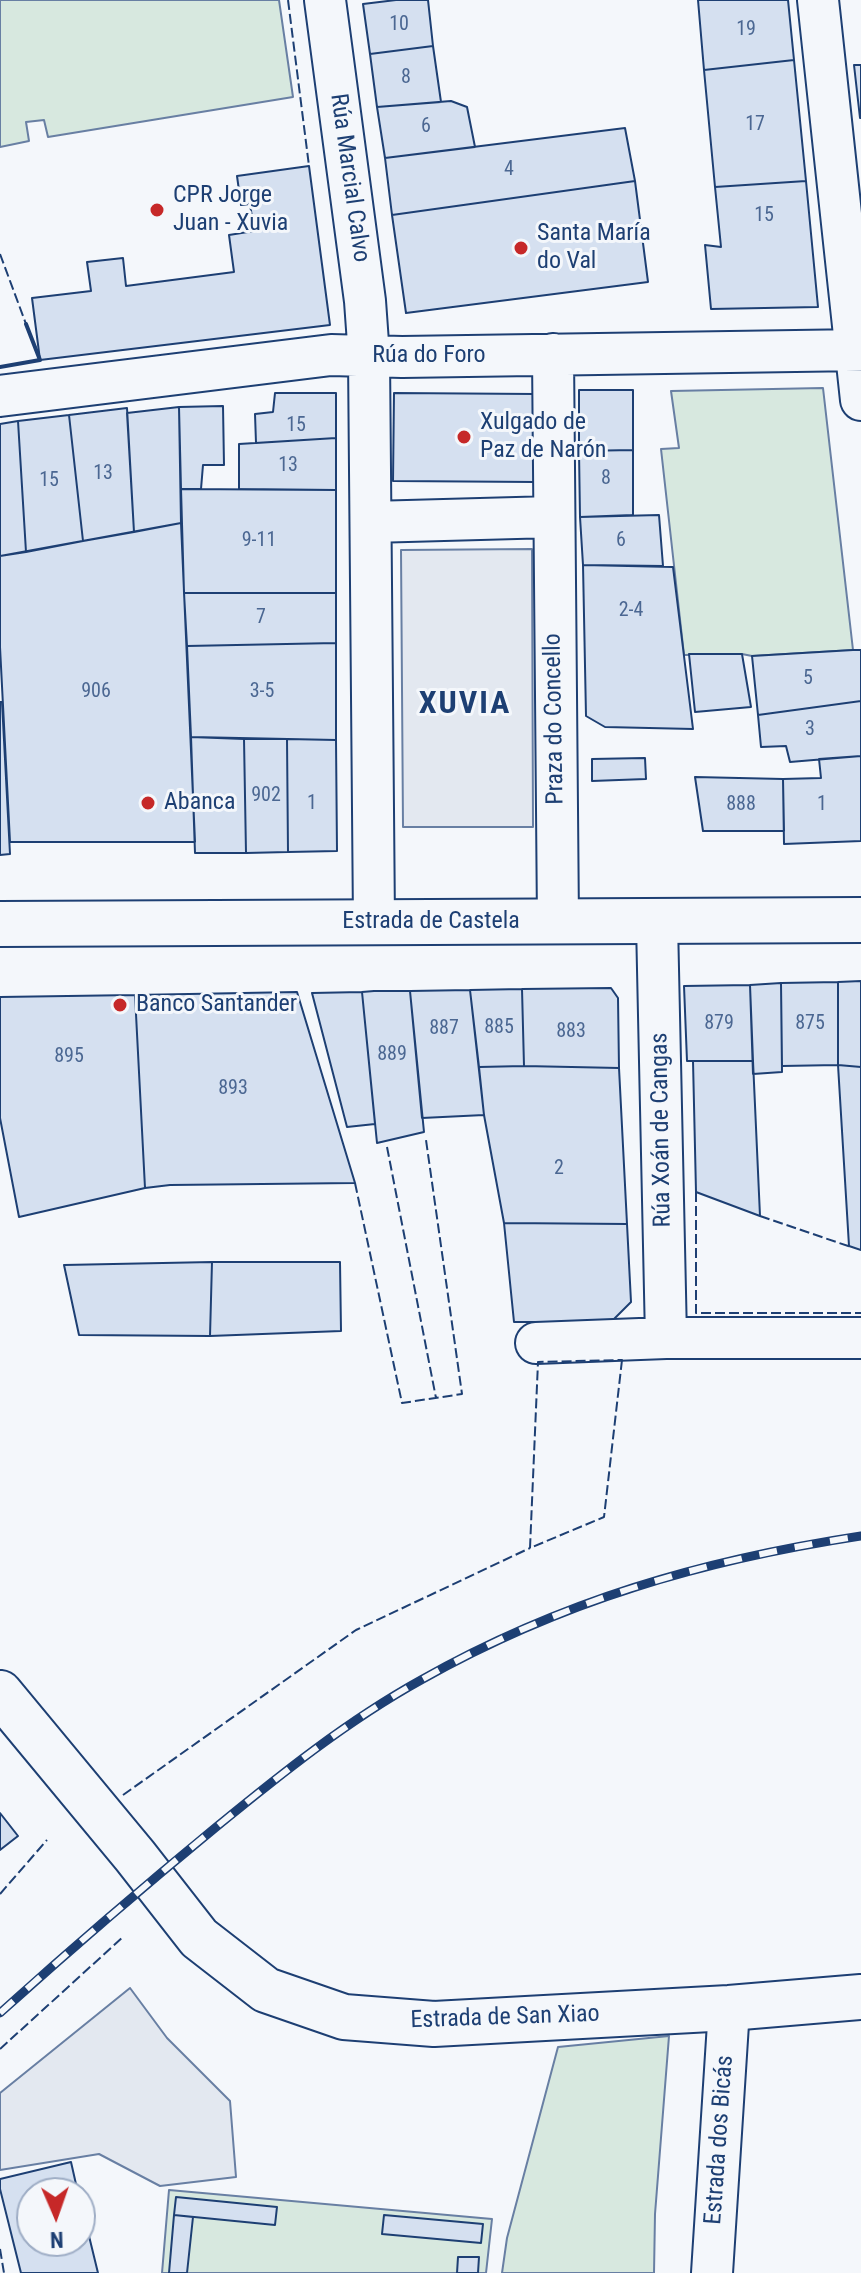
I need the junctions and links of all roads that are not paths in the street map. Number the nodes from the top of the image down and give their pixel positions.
1 (325, 0) edge
2 (818, 0) edge
3 (859, 350) edge
4 (553, 354) junction
5 (369, 357) junction
6 (0, 396) edge
7 (861, 400) edge
8 (553, 517) junction
9 (371, 522) junction
10 (861, 920) edge
11 (374, 922) junction
12 (558, 922) junction
13 (657, 923) junction
14 (0, 924) edge
15 (666, 1338) junction
16 (861, 1338) edge
17 (536, 1343) dead end
18 (0, 1693) edge
19 (861, 1997) edge
20 (729, 2008) junction
21 (712, 2273) edge

1 - 5 street, Rúa Marcial Calvo
2 - 3 street
3 - 4 street, Rúa do Foro
3 - 7 street
4 - 5 street, Rúa do Foro
4 - 8 street, Praza do Concello
5 - 6 street, Rúa do Foro
5 - 9 street
8 - 9 street
8 - 12 street, Praza do Concello
9 - 11 street
10 - 13 street, Estrada de Castela
11 - 12 street, Estrada de Castela
11 - 14 street, Estrada de Castela
12 - 13 street, Estrada de Castela
13 - 15 street, Rúa Xoán de Cangas
15 - 16 street
15 - 17 street
18 - 20 street, Estrada de San Xiao
19 - 20 street, Estrada de San Xiao
20 - 21 street, Estrada dos Bicás

